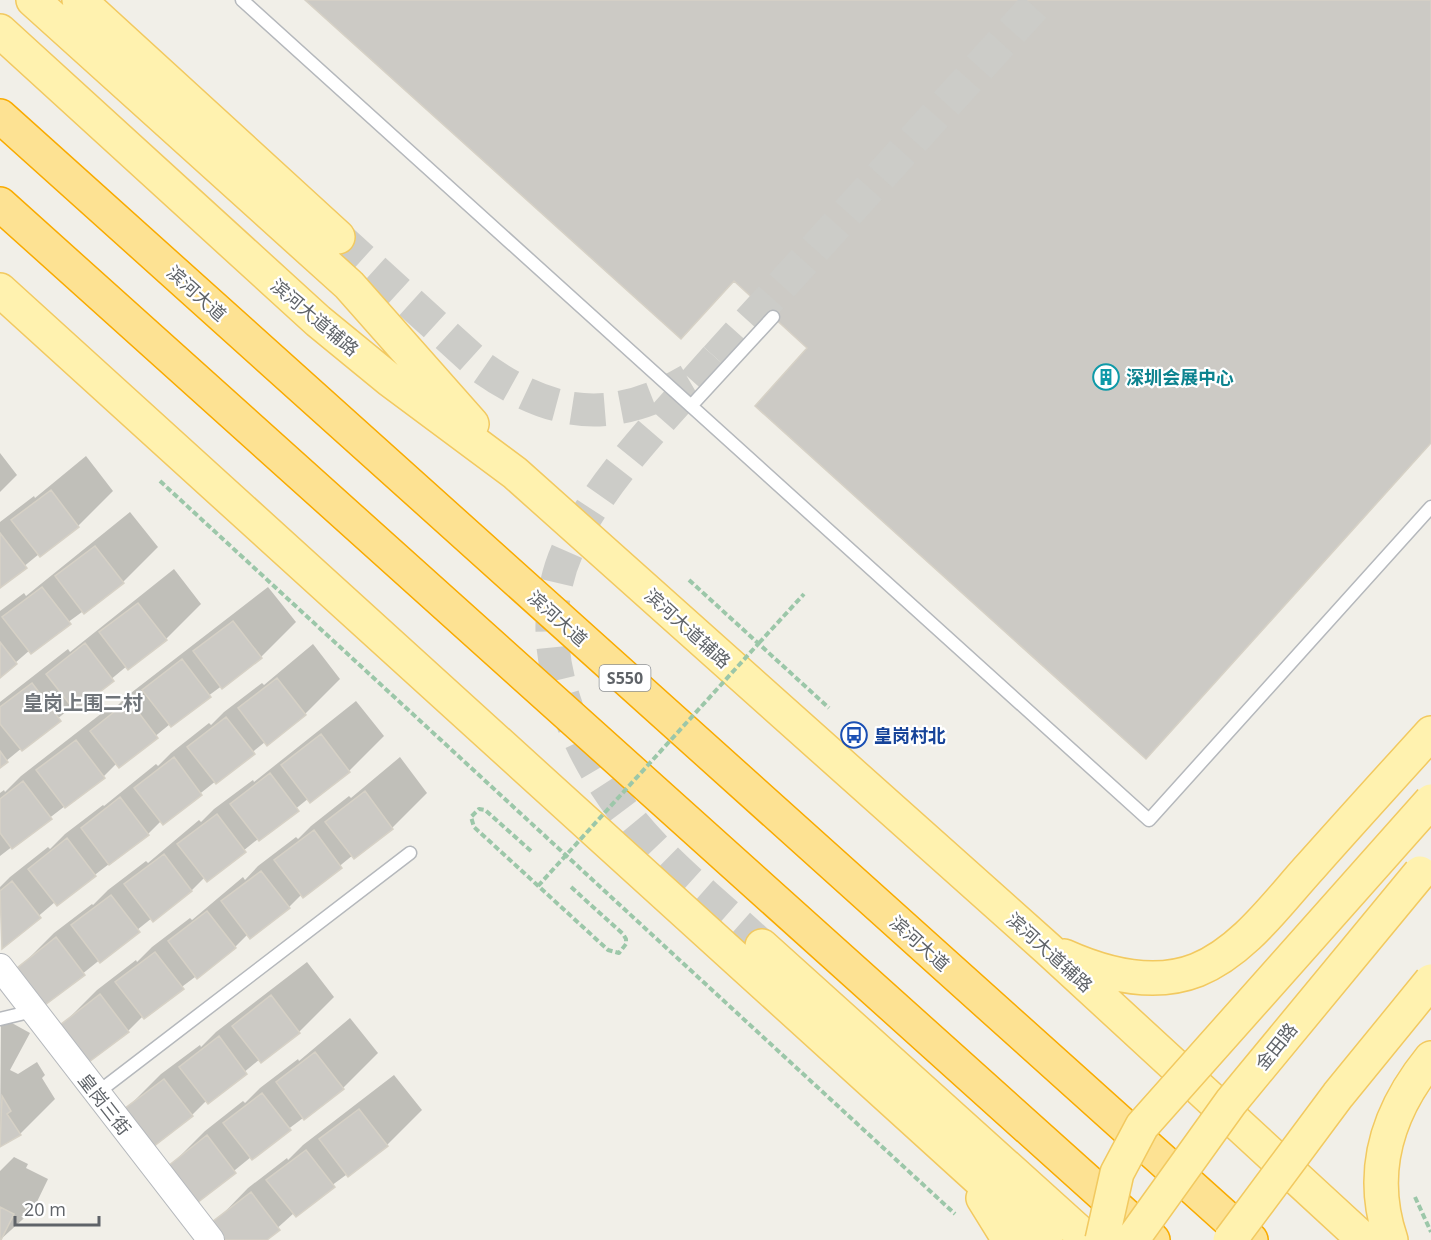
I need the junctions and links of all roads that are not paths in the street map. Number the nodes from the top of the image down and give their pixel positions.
1 (33, 0) edge
2 (79, 0) edge
3 (242, 0) edge
4 (0, 31) edge
5 (0, 116) edge
6 (0, 204) edge
7 (338, 237) tunnel mouth
8 (0, 290) edge
9 (773, 317) dead end
10 (692, 406) junction
11 (515, 473) junction
12 (1431, 507) edge
13 (1431, 733) edge
14 (1431, 801) edge
15 (410, 853) dead end
16 (1426, 867) edge
17 (762, 946) tunnel mouth
18 (1048, 949) junction
19 (0, 967) edge
20 (1431, 981) edge
21 (0, 994) edge
22 (17, 1015) edge
23 (1431, 1058) edge
24 (97, 1093) junction
25 (946, 1152) junction
26 (189, 1240) edge
27 (211, 1240) edge
28 (1009, 1240) edge
29 (1046, 1240) edge
30 (1088, 1240) edge
31 (1102, 1240) edge
32 (1132, 1240) edge
33 (1153, 1240) edge
34 (1230, 1240) edge
35 (1251, 1240) edge
36 (1364, 1240) edge
37 (1391, 1240) edge

1 - 11 main road
2 - 7 main road
3 - 10 lane
4 - 11 main road, 滨河大道辅路
5 - 35 highway, 滨河大道 / S550
6 - 33 highway
8 - 25 main road
9 - 10 lane
10 - 12 lane
11 - 18 main road, 滨河大道辅路
13 - 18 main road
14 - 31 main road, bridge
15 - 24 lane
16 - 32 main road, 金田路, bridge
17 - 30 main road
18 - 36 main road, 滨河大道辅路
19 - 22 street, 皇岗三街
20 - 34 main road, bridge
21 - 22 street, 皇岗三街
22 - 24 street, 皇岗三街
22 - 26 street, 皇岗三街
23 - 37 main road
24 - 27 street, 皇岗三街
25 - 28 main road
25 - 29 main road

